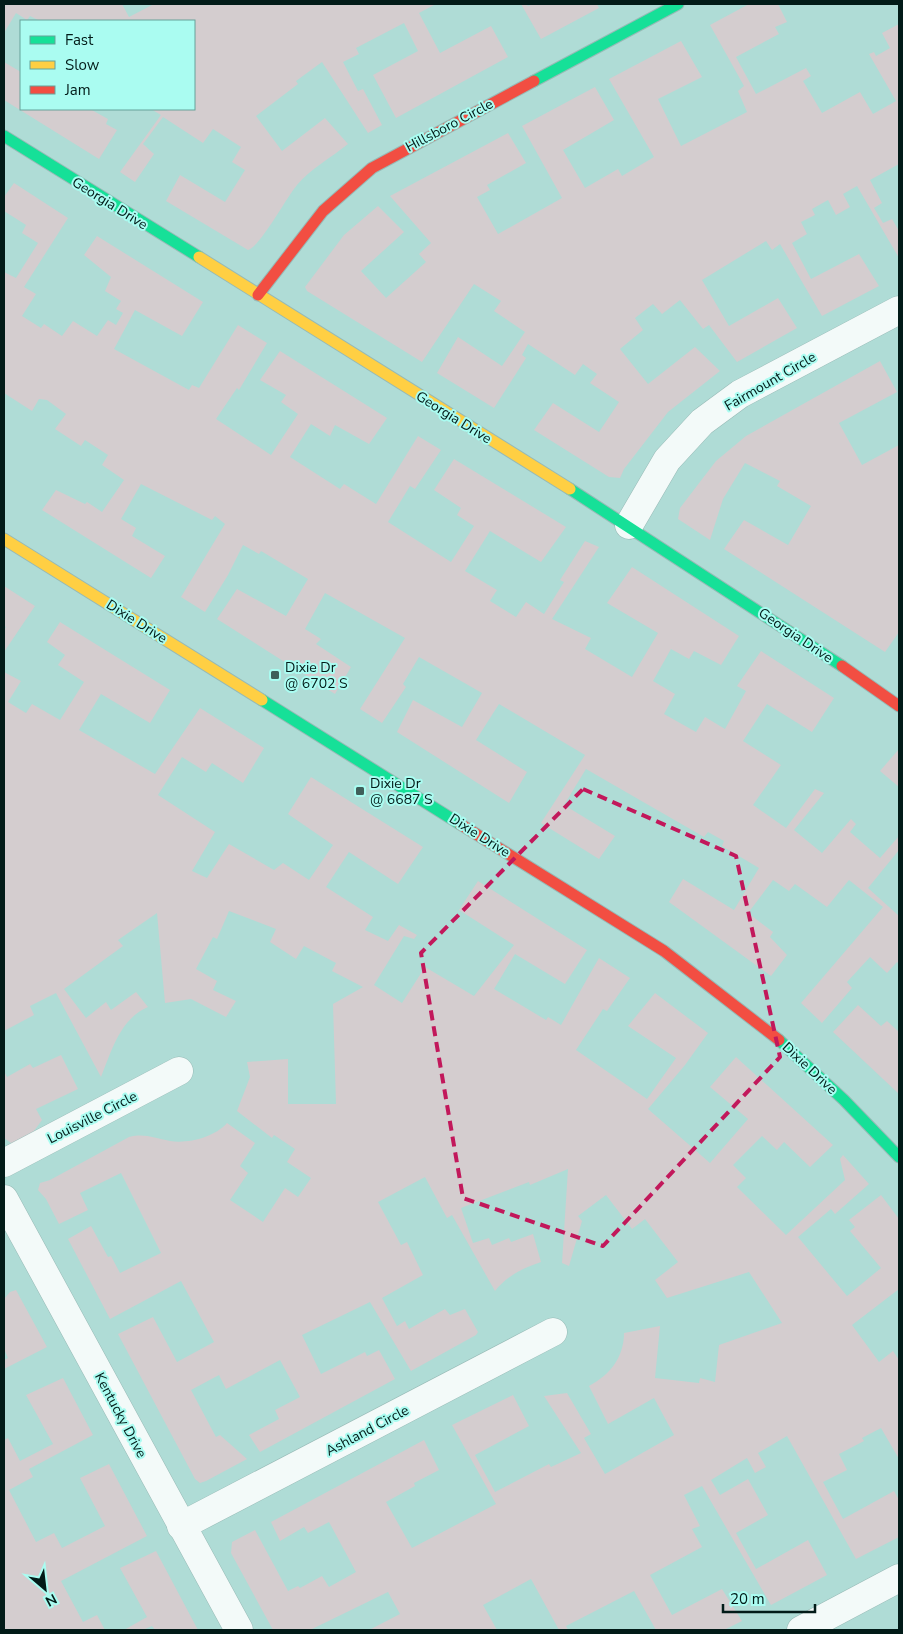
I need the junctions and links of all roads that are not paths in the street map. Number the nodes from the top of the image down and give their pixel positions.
1 (678, 4) edge
2 (4, 136) edge
3 (258, 295) junction
4 (899, 310) edge
5 (629, 525) junction
6 (4, 538) edge
7 (899, 706) edge
8 (179, 1071) dead end
9 (899, 1157) edge
10 (4, 1163) edge
11 (4, 1199) edge
12 (552, 1332) dead end
13 (181, 1526) junction
14 (899, 1578) edge
15 (239, 1630) edge
16 (801, 1630) edge

1 - 3 street, Hillsboro Circle
2 - 3 street, Georgia Drive
3 - 5 street, Georgia Drive
4 - 5 street, Fairmount Circle
5 - 7 street, Georgia Drive
6 - 9 street, Dixie Drive
8 - 10 street, Louisville Circle
11 - 13 street, Kentucky Drive
12 - 13 street, Ashland Circle
13 - 15 street, Kentucky Drive
14 - 16 street

